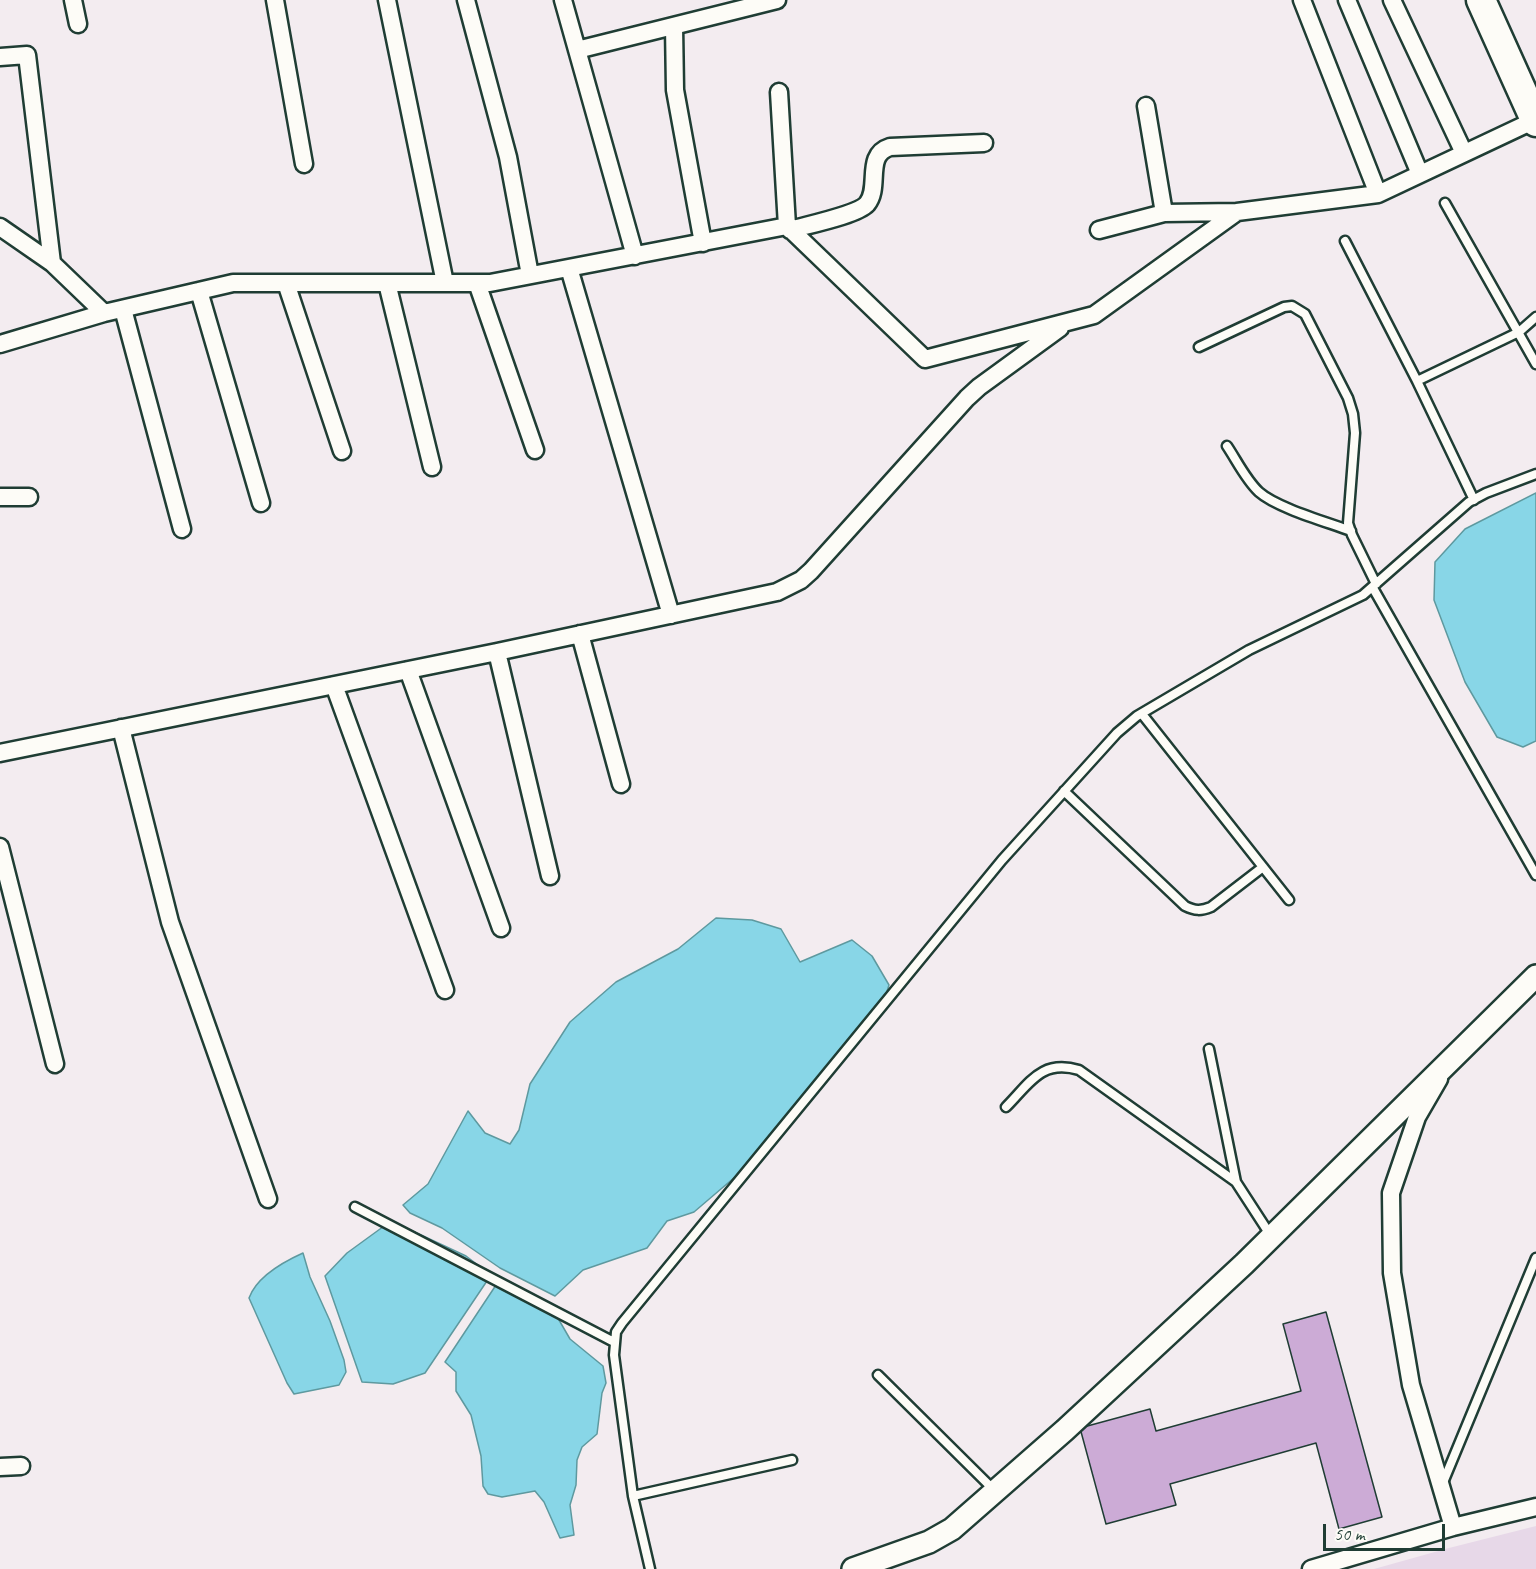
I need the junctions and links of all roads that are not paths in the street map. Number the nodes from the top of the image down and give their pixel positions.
1 (73, 0) edge
2 (275, 0) edge
3 (387, 0) edge
4 (466, 0) edge
5 (563, 0) edge
6 (777, 0) edge
7 (1302, 0) edge
8 (1347, 0) edge
9 (1392, 0) edge
10 (1481, 0) edge
11 (709, 8) edge
12 (78, 24) dead end
13 (674, 26) junction
14 (577, 50) junction
15 (0, 57) edge
16 (779, 92) dead end
17 (1146, 106) dead end
18 (1536, 121) edge
19 (984, 143) dead end
20 (1464, 153) junction
21 (304, 164) dead end
22 (1420, 174) junction
23 (1378, 194) junction
24 (1445, 203) dead end
25 (1237, 212) junction
26 (1164, 213) junction
27 (0, 227) edge
28 (789, 228) junction
29 (1099, 230) dead end
30 (1345, 241) dead end
31 (703, 243) junction
32 (635, 256) junction
33 (52, 263) junction
34 (569, 268) junction
35 (530, 275) junction
36 (286, 283) junction
37 (387, 283) junction
38 (445, 283) junction
39 (477, 283) junction
40 (198, 291) junction
41 (123, 309) junction
42 (104, 313) junction
43 (1536, 317) edge
44 (1068, 322) junction
45 (1519, 332) junction
46 (0, 344) edge
47 (1199, 347) dead end
48 (1536, 364) edge
49 (1417, 381) junction
50 (1227, 446) dead end
51 (535, 450) dead end
52 (342, 451) dead end
53 (432, 467) dead end
54 (1536, 474) edge
55 (0, 497) edge
56 (29, 497) dead end
57 (1474, 500) junction
58 (261, 503) dead end
59 (182, 529) dead end
60 (1351, 531) junction
61 (1374, 586) junction
62 (671, 615) junction
63 (580, 634) junction
64 (497, 652) junction
65 (408, 670) junction
66 (334, 685) junction
67 (1142, 714) junction
68 (121, 728) junction
69 (0, 753) edge
70 (621, 784) dead end
71 (1064, 791) junction
72 (0, 847) edge
73 (1263, 867) junction
74 (1536, 875) edge
75 (550, 876) dead end
76 (1289, 900) dead end
77 (501, 928) dead end
78 (1536, 976) edge
79 (445, 990) dead end
80 (1209, 1049) dead end
81 (1450, 1060) junction
82 (55, 1064) dead end
83 (1006, 1107) dead end
84 (1236, 1182) junction
85 (268, 1199) dead end
86 (354, 1207) dead end
87 (1271, 1237) junction
88 (1536, 1258) edge
89 (614, 1342) junction
90 (878, 1375) dead end
91 (792, 1460) dead end
92 (21, 1466) dead end
93 (0, 1467) edge
94 (1441, 1488) junction
95 (995, 1491) junction
96 (633, 1496) junction
97 (1536, 1507) edge
98 (1453, 1527) junction
99 (650, 1569) edge
100 (853, 1569) edge
101 (1311, 1569) edge

1 - 12 street
2 - 21 street
3 - 38 street
4 - 35 street
5 - 14 street
6 - 11 street
7 - 23 street
8 - 22 street
9 - 20 street
10 - 18 highway
11 - 13 street
13 - 14 street
13 - 31 street
14 - 32 street
15 - 33 street
16 - 28 street
17 - 26 street
18 - 20 street
19 - 28 street
20 - 22 street
22 - 23 street
23 - 25 street
24 - 45 lane
25 - 26 street
25 - 44 street
26 - 29 street
27 - 33 street
28 - 31 street
28 - 44 street
30 - 49 lane
31 - 32 street
32 - 34 street
33 - 42 street
34 - 35 street
34 - 62 street
35 - 39 street
36 - 37 street
36 - 40 street
36 - 52 street
37 - 38 street
37 - 53 street
38 - 39 street
39 - 51 street
40 - 41 street
40 - 58 street
41 - 42 street
41 - 59 street
42 - 46 street
43 - 45 lane
44 - 62 street
45 - 48 lane
45 - 49 lane
47 - 60 lane
49 - 57 lane
50 - 60 lane
54 - 57 lane
55 - 56 street
57 - 61 lane
60 - 61 lane
61 - 67 lane
61 - 74 lane
62 - 63 street
63 - 64 street
63 - 70 street
64 - 65 street
64 - 75 street
65 - 66 street
65 - 77 street
66 - 68 street
66 - 79 street
67 - 71 lane
67 - 73 lane
68 - 69 street
68 - 85 street
71 - 73 lane
71 - 89 lane
72 - 82 street
73 - 76 lane
78 - 81 street
80 - 84 lane
81 - 87 street
81 - 94 street
83 - 84 lane
84 - 87 lane
86 - 89 lane
87 - 95 street
88 - 94 lane
89 - 96 lane
90 - 95 lane
91 - 96 lane
92 - 93 street
94 - 98 street
95 - 100 street
96 - 99 lane
97 - 98 street
98 - 101 street

